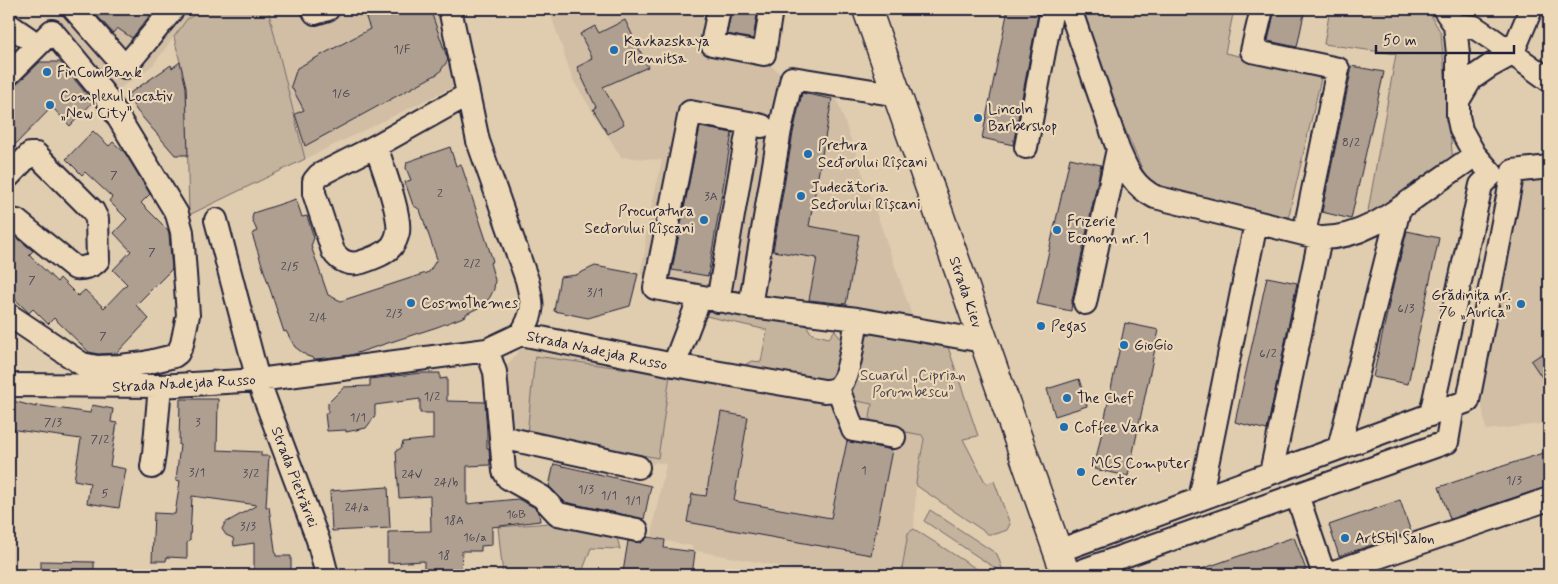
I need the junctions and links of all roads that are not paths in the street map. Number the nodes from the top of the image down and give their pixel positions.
1 (74, 9) edge
2 (172, 9) edge
3 (313, 9) edge
4 (328, 9) edge
5 (450, 9) edge
6 (718, 9) edge
7 (771, 9) edge
8 (867, 9) edge
9 (1052, 9) edge
10 (1070, 9) edge
11 (1262, 9) edge
12 (1531, 9) edge
13 (1449, 17) edge
14 (9, 25) edge
15 (38, 45) junction
16 (1512, 54) junction
17 (9, 74) edge
18 (1549, 80) edge
19 (467, 95) junction
20 (898, 95) junction
21 (1459, 99) junction
22 (749, 123) junction
23 (780, 130) junction
24 (376, 146) junction
25 (1026, 147) dead end
26 (1118, 149) junction
27 (1475, 155) junction
28 (1549, 167) edge
29 (1503, 172) junction
30 (9, 176) edge
31 (1399, 209) junction
32 (9, 220) edge
33 (216, 220) dead end
34 (1256, 223) junction
35 (1312, 236) junction
36 (709, 299) junction
37 (1085, 304) dead end
38 (750, 306) junction
39 (9, 315) edge
40 (857, 319) junction
41 (521, 334) junction
42 (983, 341) junction
43 (487, 350) junction
44 (674, 365) junction
45 (258, 380) junction
46 (9, 385) edge
47 (160, 386) junction
48 (838, 388) junction
49 (1453, 406) junction
50 (1431, 414) junction
51 (501, 437) junction
52 (894, 437) dead end
53 (1339, 448) junction
54 (152, 467) dead end
55 (638, 467) dead end
56 (1271, 473) junction
57 (1297, 495) junction
58 (1200, 499) junction
59 (1549, 499) edge
60 (637, 530) dead end
61 (1062, 563) edge
62 (327, 575) edge
63 (1070, 575) edge
64 (1325, 575) edge

1 - 2 street
3 - 4 street
5 - 19 street
6 - 7 street
8 - 20 main road, Strada Kiev
9 - 25 street
10 - 26 street
11 - 35 street
12 - 16 street
13 - 16 street
13 - 21 street
14 - 15 street
15 - 17 street
15 - 39 street
16 - 18 street
16 - 21 street
19 - 24 street
19 - 41 street
20 - 23 street
20 - 42 main road, Strada Kiev
21 - 27 street
22 - 23 street
22 - 36 street
22 - 36 street
23 - 38 street
24 - 24 street
26 - 34 street
26 - 37 street
27 - 29 street
27 - 31 street
28 - 29 street
29 - 49 street
29 - 50 street
30 - 32 street
31 - 35 street
31 - 53 street
33 - 45 street, Strada Pietrăriei
34 - 35 street
34 - 58 street
35 - 56 street
36 - 38 street
36 - 44 street
38 - 40 street
40 - 42 street
40 - 48 street
41 - 43 street, Strada Nadejda Russo
41 - 44 street, Strada Nadejda Russo
42 - 61 main road, Strada Kiev
43 - 45 street, Strada Nadejda Russo
43 - 51 street
44 - 48 street, Strada Nadejda Russo
45 - 47 street, Strada Nadejda Russo
45 - 62 street, Strada Pietrăriei
46 - 47 street, Strada Nadejda Russo
47 - 54 street
48 - 52 street
49 - 50 street
49 - 57 street
50 - 53 street
51 - 55 street
51 - 60 street
53 - 56 street
56 - 58 street
57 - 63 street
57 - 64 street
58 - 61 street
59 - 64 street

